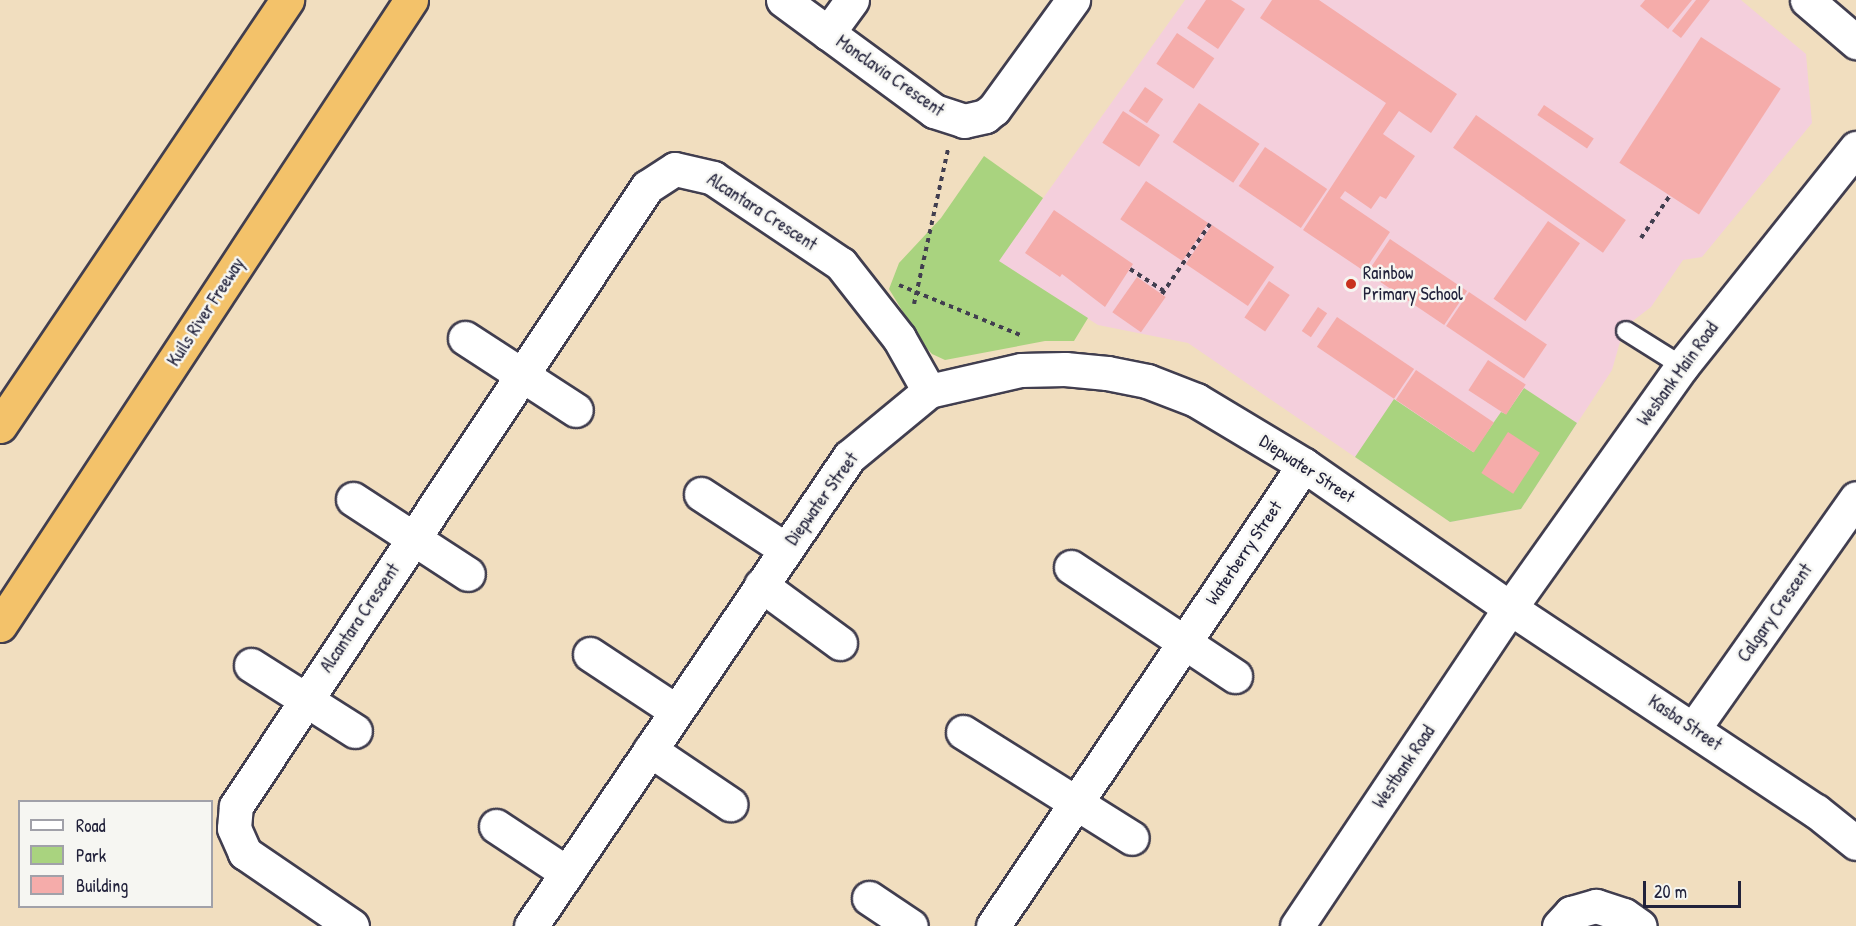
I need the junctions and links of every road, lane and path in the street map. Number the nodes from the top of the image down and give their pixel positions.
1 (287, 0) edge
2 (411, 0) edge
3 (783, 0) edge
4 (852, 0) edge
5 (1073, 0) edge
6 (1807, 0) edge
7 (828, 33) junction
8 (1856, 42) edge
9 (954, 119) junction
10 (1856, 147) edge
11 (1669, 196) dead end
12 (1209, 224) dead end
13 (1641, 238) dead end
14 (1130, 269) dead end
15 (863, 287) junction
16 (919, 292) junction
17 (1626, 331) dead end
18 (465, 338) dead end
19 (899, 338) junction
20 (1682, 366) junction
21 (1065, 369) junction
22 (522, 375) junction
23 (929, 391) junction
24 (576, 410) dead end
25 (0, 426) edge
26 (1304, 465) junction
27 (701, 494) dead end
28 (1856, 498) edge
29 (353, 499) dead end
30 (413, 537) junction
31 (785, 549) junction
32 (1071, 567) dead end
33 (468, 574) dead end
34 (760, 585) junction
35 (1510, 608) junction
36 (0, 625) edge
37 (1185, 641) junction
38 (840, 643) dead end
39 (590, 654) dead end
40 (251, 665) dead end
41 (1235, 676) dead end
42 (306, 699) junction
43 (676, 711) junction
44 (1694, 728) junction
45 (355, 731) dead end
46 (963, 732) dead end
47 (650, 750) junction
48 (1076, 803) junction
49 (730, 804) dead end
50 (496, 826) dead end
51 (1132, 838) dead end
52 (1856, 843) edge
53 (567, 873) junction
54 (869, 898) dead end
55 (315, 916) edge
56 (352, 926) edge
57 (531, 926) edge
58 (911, 926) edge
59 (993, 926) edge
60 (1297, 926) edge
61 (1559, 926) edge
62 (1640, 926) edge

1 - 25 highway
2 - 36 highway, Kuils River Freeway
3 - 7 street, Monclavia Crescent
4 - 7 street, Monclavia Crescent
5 - 9 street, Monclavia Crescent
6 - 8 street
7 - 9 street, Monclavia Crescent
9 - 16 path
10 - 20 street, Wesbank Main Road
11 - 13 path
12 - 14 path
15 - 16 path
15 - 19 street, Alcantara Crescent
15 - 22 street, Alcantara Crescent
16 - 19 path
16 - 21 path
17 - 20 lane
18 - 22 street
19 - 23 street, Alcantara Crescent
20 - 35 street, Wesbank Main Road
21 - 23 street, Diepwater Street
21 - 26 street, Diepwater Street
22 - 24 street
22 - 30 street, Alcantara Crescent
23 - 31 street, Diepwater Street
26 - 35 street, Diepwater Street
26 - 37 street, Waterberry Street
27 - 31 street
28 - 44 street, Calgary Crescent
29 - 30 street
30 - 33 street
30 - 42 street, Alcantara Crescent
31 - 34 street, Diepwater Street
32 - 37 street
34 - 38 street
34 - 43 street, Diepwater Street
35 - 44 street, Kasba Street
35 - 60 street, Westbank Road
37 - 41 street
37 - 48 street, Waterberry Street
39 - 43 street
40 - 42 street
42 - 45 street
42 - 55 street, Alcantara Crescent
43 - 47 street, Diepwater Street
44 - 52 street, Kasba Street
46 - 48 street
47 - 49 street
47 - 53 street, Diepwater Street
48 - 51 street
48 - 59 street, Waterberry Street
50 - 53 street
53 - 57 street, Diepwater Street
54 - 58 street
55 - 56 street, Alcantara Crescent
61 - 62 street

